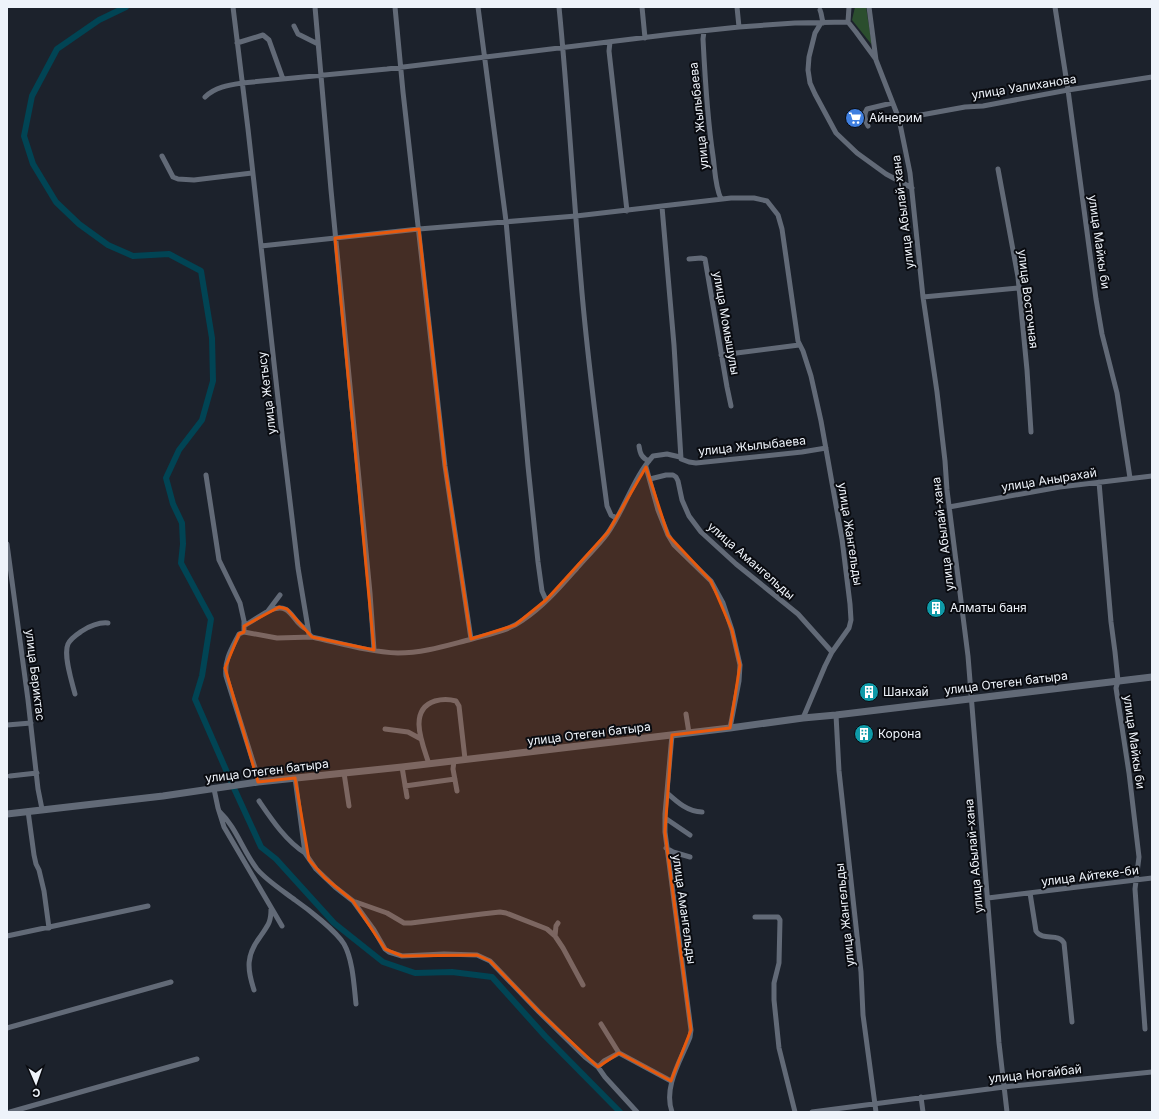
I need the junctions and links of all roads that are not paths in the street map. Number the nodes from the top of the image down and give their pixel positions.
1 (233, 7) edge
2 (315, 7) edge
3 (395, 7) edge
4 (478, 7) edge
5 (559, 7) edge
6 (642, 7) edge
7 (737, 7) edge
8 (849, 7) edge
9 (869, 7) edge
10 (1055, 7) edge
11 (820, 10) dead end
12 (848, 22) junction
13 (822, 23) junction
14 (294, 26) dead end
15 (739, 27) junction
16 (704, 31) junction
17 (645, 38) junction
18 (610, 42) junction
19 (237, 43) junction
20 (318, 44) junction
21 (563, 48) junction
22 (484, 58) junction
23 (876, 60) junction
24 (401, 67) junction
25 (321, 75) junction
26 (1152, 77) edge
27 (283, 79) junction
28 (242, 83) junction
29 (1068, 90) junction
30 (205, 97) dead end
31 (892, 103) junction
32 (899, 119) junction
33 (868, 126) dead end
34 (162, 156) dead end
35 (998, 169) dead end
36 (252, 173) junction
37 (912, 188) junction
38 (721, 199) junction
39 (662, 207) junction
40 (627, 211) junction
41 (576, 216) junction
42 (506, 221) junction
43 (419, 229) junction
44 (335, 238) junction
45 (261, 246) junction
46 (688, 259) dead end
47 (1018, 288) junction
48 (923, 297) junction
49 (799, 345) junction
50 (721, 354) junction
51 (731, 406) dead end
52 (1031, 432) dead end
53 (639, 446) dead end
54 (826, 448) junction
55 (680, 450) junction
56 (672, 454) junction
57 (680, 458) junction
58 (649, 461) junction
59 (646, 467) junction
60 (206, 475) dead end
61 (1152, 476) edge
62 (1130, 478) junction
63 (650, 479) junction
64 (1099, 482) junction
65 (949, 506) junction
66 (616, 518) junction
67 (7, 544) edge
68 (280, 595) dead end
69 (546, 600) junction
70 (268, 611) junction
71 (108, 622) dead end
72 (244, 629) junction
73 (308, 630) junction
74 (312, 637) junction
75 (471, 639) junction
76 (374, 650) junction
77 (832, 652) junction
78 (1152, 676) edge
79 (1118, 681) junction
80 (75, 694) dead end
81 (970, 698) junction
82 (686, 714) dead end
83 (836, 715) junction
84 (803, 718) junction
85 (31, 723) junction
86 (7, 725) edge
87 (730, 728) junction
88 (385, 729) dead end
89 (689, 733) junction
90 (672, 735) junction
91 (421, 739) junction
92 (465, 759) junction
93 (454, 761) junction
94 (429, 764) junction
95 (402, 767) junction
96 (37, 773) junction
97 (344, 773) junction
98 (10, 776) dead end
99 (295, 778) junction
100 (455, 779) junction
101 (258, 782) junction
102 (405, 786) junction
103 (214, 789) junction
104 (457, 791) dead end
105 (667, 792) junction
106 (407, 797) dead end
107 (259, 801) dead end
108 (349, 806) dead end
109 (42, 809) junction
110 (28, 811) junction
111 (219, 811) junction
112 (702, 812) dead end
113 (7, 814) edge
114 (665, 818) junction
115 (690, 835) dead end
116 (666, 848) junction
117 (305, 853) junction
118 (690, 857) dead end
119 (1152, 878) edge
120 (1136, 880) junction
121 (1030, 893) junction
122 (988, 898) junction
123 (353, 901) junction
124 (148, 906) dead end
125 (271, 908) junction
126 (755, 918) dead end
127 (558, 922) dead end
128 (282, 926) dead end
129 (49, 928) junction
130 (7, 936) edge
131 (555, 936) junction
132 (171, 982) dead end
133 (583, 985) dead end
134 (254, 990) dead end
135 (356, 1004) dead end
136 (1072, 1022) dead end
137 (601, 1024) dead end
138 (7, 1028) edge
139 (1145, 1029) dead end
140 (619, 1053) junction
141 (197, 1059) dead end
142 (598, 1067) junction
143 (1152, 1072) edge
144 (671, 1081) junction
145 (1004, 1087) junction
146 (921, 1097) junction
147 (876, 1103) junction
148 (10, 1112) edge
149 (637, 1112) edge
150 (672, 1112) edge
151 (795, 1112) edge
152 (812, 1112) edge
153 (876, 1112) edge
154 (923, 1112) edge
155 (1006, 1112) edge

1 - 19 street, улица Жетысу
2 - 20 street
3 - 24 street
4 - 22 street
5 - 21 street
6 - 17 street
7 - 15 street
8 - 12 street
9 - 23 street, улица Абылай-хана
10 - 29 street, улица Майкы би
11 - 13 street
12 - 13 street
12 - 23 street
13 - 15 street
13 - 37 street
14 - 20 street
15 - 16 street
16 - 17 street
16 - 38 street, улица Жылыбаева
17 - 18 street
18 - 21 street
18 - 40 street
19 - 27 street
19 - 28 street, улица Жетысу
20 - 25 street
21 - 22 street
21 - 41 street
22 - 24 street
22 - 42 street
23 - 31 street, улица Абылай-хана
24 - 25 street
24 - 43 street
25 - 27 street
25 - 44 street
26 - 29 street, улица Уалиханова
27 - 28 street
28 - 30 street
28 - 36 street, улица Жетысу
29 - 32 street, улица Уалиханова
29 - 62 street, улица Майкы би
31 - 32 street, улица Абылай-хана
31 - 33 street
32 - 37 street, улица Абылай-хана
34 - 36 street
35 - 47 street, улица Восточная
36 - 45 street, улица Жетысу
37 - 48 street, улица Абылай-хана
38 - 39 street, улица Жангельды
38 - 49 street, улица Жангельды
39 - 40 street, улица Жангельды
39 - 55 street
40 - 41 street, улица Жангельды
41 - 42 street, улица Жангельды
41 - 66 street
42 - 43 street, улица Жангельды
42 - 69 street
43 - 44 street, улица Жангельды
43 - 75 street
44 - 45 street, улица Жангельды
44 - 76 street
45 - 73 street, улица Жетысу
46 - 50 street, улица Момышулы
47 - 48 street
47 - 52 street, улица Восточная
48 - 65 street, улица Абылай-хана
49 - 50 street
49 - 54 street, улица Жангельды
50 - 51 street, улица Момышулы
53 - 58 street
54 - 57 street, улица Жылыбаева
54 - 77 street, улица Жангельды
55 - 56 street
55 - 57 street
56 - 57 street, улица Жылыбаева
56 - 58 street
58 - 59 street
59 - 63 street
59 - 66 street
60 - 72 street
61 - 62 street, улица Анырахай
62 - 64 street, улица Анырахай
63 - 77 street, улица Амангельды
63 - 87 street
64 - 65 street, улица Анырахай
64 - 79 street, улица Майкы би
65 - 81 street, улица Абылай-хана
66 - 69 street
67 - 85 street, улица Бериктас
68 - 70 street
69 - 75 street
70 - 72 street
70 - 73 street
71 - 80 street
72 - 74 street
72 - 101 street
73 - 74 street, улица Жетысу
74 - 76 street
75 - 76 street
77 - 84 street, улица Жангельды
78 - 79 main road, улица Отеген батыра
79 - 81 main road, улица Отеген батыра
79 - 120 street, улица Майкы би
81 - 83 main road, улица Отеген батыра
81 - 122 street, улица Абылай-хана
82 - 89 street
83 - 84 main road, улица Отеген батыра
83 - 147 street, улица Жангельды
84 - 87 main road, улица Отеген батыра
85 - 86 street
85 - 96 street, улица Бериктас
87 - 89 main road, улица Отеген батыра
88 - 91 street
89 - 90 main road, улица Отеген батыра
90 - 92 main road, улица Отеген батыра
90 - 105 street, улица Амангельды
91 - 92 street
91 - 94 street
92 - 93 main road, улица Отеген батыра
93 - 94 main road, улица Отеген батыра
93 - 100 street
94 - 95 main road, улица Отеген батыра
95 - 97 main road, улица Отеген батыра
95 - 102 street
96 - 98 street
96 - 109 street, улица Бериктас
97 - 99 main road, улица Отеген батыра
97 - 108 street
99 - 101 main road, улица Отеген батыра
99 - 117 street
100 - 102 street
100 - 104 street
101 - 103 main road, улица Отеген батыра
102 - 106 street
103 - 109 main road, улица Отеген батыра
103 - 111 street
105 - 112 street
105 - 114 street, улица Амангельды
107 - 117 street
109 - 110 main road, улица Отеген батыра
110 - 113 main road, улица Отеген батыра
110 - 129 street
111 - 125 street
111 - 135 street
114 - 115 street
114 - 116 street, улица Амангельды
116 - 118 street
116 - 144 street, улица Амангельды
117 - 123 street
119 - 120 street, улица Айтеке-би
120 - 121 street, улица Айтеке-би
120 - 139 street, улица Майкы би
121 - 122 street, улица Айтеке-би
121 - 136 street, улица Айтеке-би
122 - 145 street, улица Абылай-хана
123 - 131 street
123 - 142 street
124 - 129 street
125 - 128 street
125 - 134 street
126 - 151 street
127 - 131 street
129 - 130 street
131 - 133 street
132 - 138 street
137 - 140 street
140 - 142 street
140 - 144 street
141 - 148 street
142 - 149 street
143 - 145 street, улица Ногайбай
144 - 150 street, улица Амангельды
145 - 146 street, улица Ногайбай
145 - 155 street, улица Абылай-хана
146 - 147 street, улица Ногайбай
146 - 154 street
147 - 152 street, улица Ногайбай
147 - 153 street, улица Жангельды

